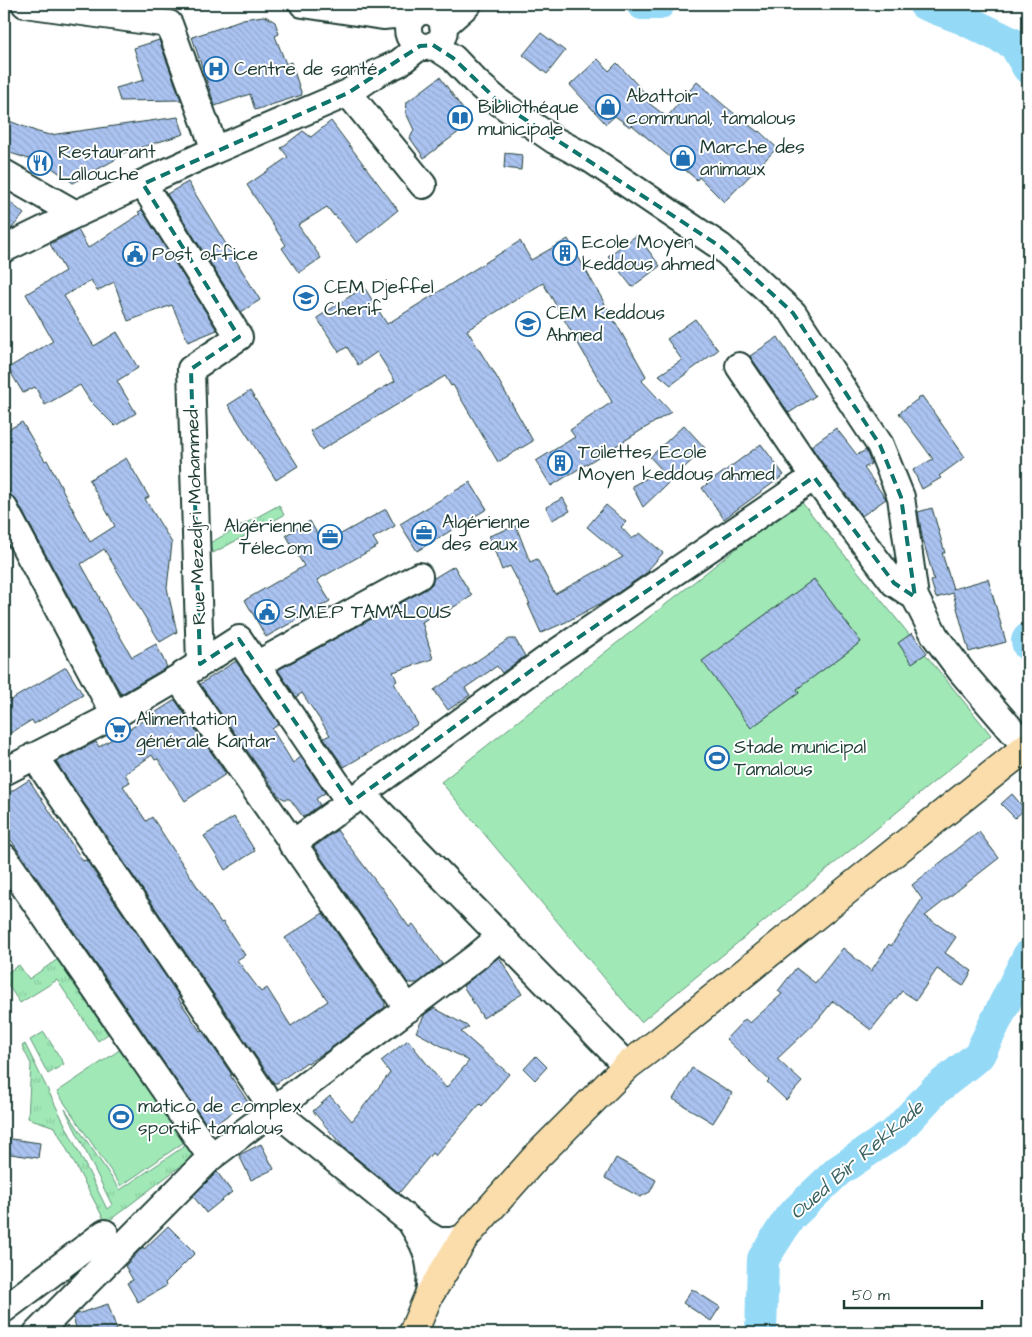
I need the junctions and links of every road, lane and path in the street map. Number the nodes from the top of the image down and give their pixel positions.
1 (25, 4) edge
2 (303, 4) edge
3 (468, 4) edge
4 (428, 30) edge
5 (348, 93) junction
6 (215, 150) junction
7 (4, 172) edge
8 (143, 184) junction
9 (423, 185) dead end
10 (76, 214) junction
11 (4, 249) edge
12 (739, 366) dead end
13 (814, 477) junction
14 (4, 508) edge
15 (419, 576) dead end
16 (916, 597) junction
17 (200, 664) junction
18 (256, 665) junction
19 (178, 678) junction
20 (115, 716) junction
21 (1028, 747) edge
22 (34, 756) junction
23 (4, 772) edge
24 (356, 799) junction
25 (292, 844) junction
26 (4, 857) edge
27 (500, 936) junction
28 (408, 1009) junction
29 (627, 1066) junction
30 (274, 1110) junction
31 (211, 1157) junction
32 (412, 1224) junction
33 (105, 1233) dead end
34 (464, 1238) junction
35 (428, 1297) junction
36 (4, 1309) edge
37 (45, 1330) edge
38 (412, 1333) edge

1 - 6 street
2 - 4 street
3 - 4 street
4 - 5 street
4 - 16 street
5 - 6 street
5 - 9 street
6 - 8 street
7 - 10 street
8 - 10 street
8 - 17 street, Rue Mezedjri Mohammed
10 - 11 street
12 - 13 street
13 - 16 street
13 - 24 street
14 - 20 street
15 - 18 street
16 - 21 street
17 - 18 street, Rue Mezedjri Mohammed
17 - 19 street, Rue Mezedjri Mohammed
18 - 24 street
19 - 20 street, Rue Mezedjri Mohammed
19 - 25 street
20 - 22 street, Rue Mezedjri Mohammed
21 - 29 main road
22 - 23 street, Rue Mezedjri Mohammed
22 - 30 street
24 - 25 street
24 - 27 street
25 - 28 street
26 - 31 street
27 - 28 street
27 - 29 street
28 - 30 street
29 - 34 main road
30 - 31 street
30 - 32 street
31 - 37 street
32 - 34 street
32 - 35 street
33 - 36 street
34 - 35 main road
35 - 38 main road

